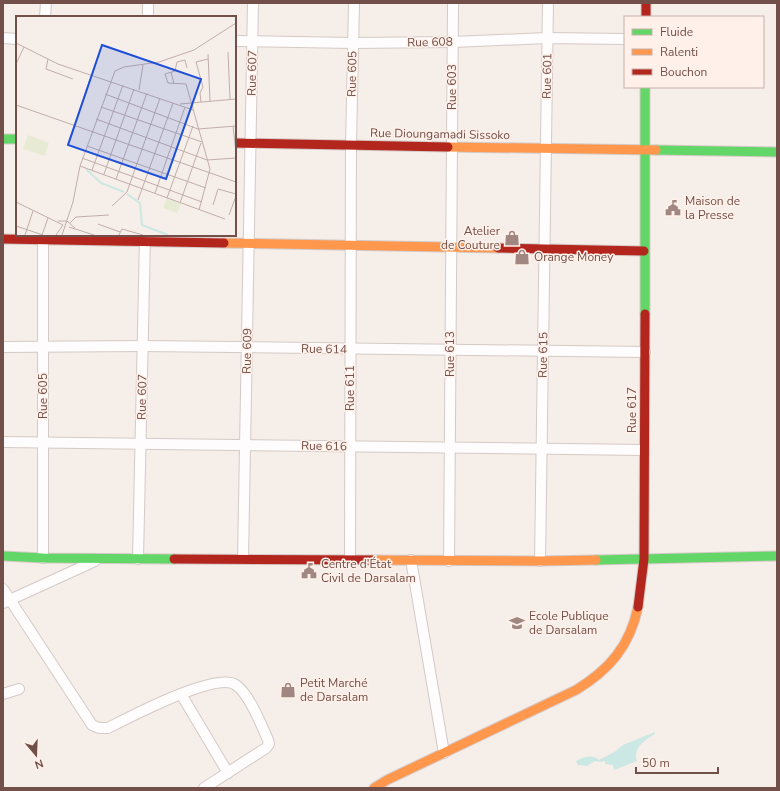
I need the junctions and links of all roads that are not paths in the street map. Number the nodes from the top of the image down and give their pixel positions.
1 (46, 3) edge
2 (148, 3) edge
3 (253, 3) edge
4 (354, 3) edge
5 (453, 3) edge
6 (548, 3) edge
7 (646, 3) edge
8 (45, 16) edge
9 (148, 16) edge
10 (646, 16) edge
11 (3, 38) edge
12 (547, 38) junction
13 (16, 39) edge
14 (624, 39) edge
15 (236, 41) edge
16 (252, 41) junction
17 (453, 42) junction
18 (353, 43) junction
19 (645, 88) edge
20 (3, 139) edge
21 (16, 139) edge
22 (236, 143) edge
23 (251, 143) junction
24 (350, 145) junction
25 (452, 147) junction
26 (546, 148) junction
27 (644, 150) junction
28 (777, 152) edge
29 (43, 237) edge
30 (145, 238) edge
31 (3, 239) edge
32 (249, 244) junction
33 (350, 246) junction
34 (451, 248) junction
35 (544, 250) junction
36 (644, 251) junction
37 (3, 346) edge
38 (43, 346) junction
39 (143, 346) junction
40 (247, 348) junction
41 (350, 349) junction
42 (450, 350) junction
43 (543, 350) junction
44 (645, 352) junction
45 (3, 442) edge
46 (44, 442) junction
47 (141, 444) junction
48 (245, 445) junction
49 (350, 446) junction
50 (450, 448) junction
51 (542, 449) junction
52 (644, 450) junction
53 (3, 556) edge
54 (777, 556) edge
55 (43, 558) junction
56 (101, 559) junction
57 (138, 559) junction
58 (243, 559) junction
59 (644, 559) junction
60 (350, 560) junction
61 (411, 560) junction
62 (449, 561) junction
63 (540, 561) junction
64 (3, 589) edge
65 (6, 601) edge
66 (19, 688) dead end
67 (3, 694) edge
68 (181, 694) junction
69 (444, 753) junction
70 (228, 773) junction
71 (204, 788) edge
72 (374, 788) edge

1 - 8 street
2 - 9 street
3 - 16 street, Rue 607
4 - 18 street, Rue 605
5 - 17 street, Rue 603
6 - 12 street, Rue 601
7 - 10 main road
11 - 13 street
12 - 14 street, Rue 608
12 - 17 street, Rue 608
12 - 26 street, Rue 601
15 - 16 street, Rue 608
16 - 18 street, Rue 608
16 - 23 street, Rue 607
17 - 18 street, Rue 608
17 - 25 street, Rue 603
18 - 24 street, Rue 605
19 - 27 main road, Rue 617
20 - 21 main road
22 - 23 main road, Rue Dioungamadi Sissoko
23 - 24 main road, Rue Dioungamadi Sissoko
23 - 32 street, Rue 609
24 - 25 main road, Rue Dioungamadi Sissoko
24 - 33 street, Rue 611
25 - 26 main road, Rue Dioungamadi Sissoko
25 - 34 street, Rue 613
26 - 27 main road, Rue Dioungamadi Sissoko
26 - 35 street, Rue 615
27 - 28 main road, Rue Dioungamadi Sissoko
27 - 36 main road, Rue 617
29 - 30 main road
29 - 31 main road
29 - 38 street, Rue 605
30 - 32 main road
30 - 39 street, Rue 607
32 - 33 main road
32 - 40 street, Rue 609
33 - 34 main road
33 - 41 street, Rue 611
34 - 35 main road
34 - 42 street, Rue 613
35 - 36 main road
35 - 43 street, Rue 615
36 - 44 main road, Rue 617
37 - 38 street, Rue 614
38 - 39 street, Rue 614
38 - 46 street, Rue 605
39 - 40 street, Rue 614
39 - 47 street, Rue 607
40 - 41 street, Rue 614
40 - 48 street, Rue 609
41 - 42 street, Rue 614
41 - 49 street, Rue 611
42 - 43 street, Rue 614
42 - 50 street, Rue 613
43 - 44 street, Rue 614
43 - 51 street, Rue 615
44 - 52 main road, Rue 617
45 - 46 street, Rue 616
46 - 47 street, Rue 616
46 - 55 street, Rue 605
47 - 48 street, Rue 616
47 - 57 street, Rue 607
48 - 49 street, Rue 616
48 - 58 street, Rue 609
49 - 50 street, Rue 616
49 - 60 street, Rue 611
50 - 51 street, Rue 616
50 - 62 street, Rue 613
51 - 52 street, Rue 616
51 - 63 street, Rue 615
52 - 59 main road, Rue 617
53 - 55 main road
54 - 59 main road
55 - 56 main road
56 - 57 main road
56 - 65 street
57 - 58 main road
58 - 60 main road
59 - 63 main road
59 - 69 main road, Rue 617
60 - 61 main road
61 - 62 main road
61 - 69 street
62 - 63 main road
64 - 65 street
65 - 68 street
66 - 67 street
68 - 70 street
68 - 70 street
69 - 72 main road, Rue 617
70 - 71 street

